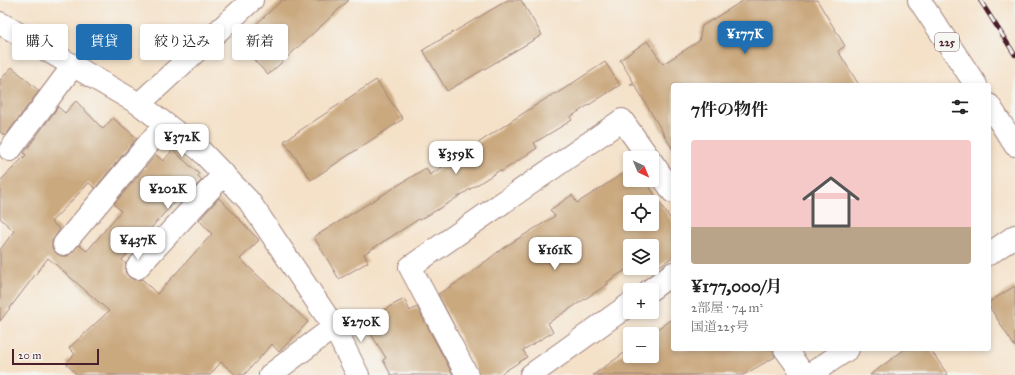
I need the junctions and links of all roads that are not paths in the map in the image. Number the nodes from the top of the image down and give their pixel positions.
1 (252, 0) edge
2 (919, 0) edge
3 (0, 23) edge
4 (73, 66) junction
5 (975, 83) edge
6 (140, 104) junction
7 (991, 108) edge
8 (165, 124) junction
9 (1015, 145) edge
10 (10, 150) dead end
11 (644, 151) edge
12 (659, 172) edge
13 (224, 174) junction
14 (671, 189) edge
15 (1015, 236) edge
16 (64, 244) dead end
17 (991, 253) edge
18 (137, 268) dead end
19 (671, 274) edge
20 (659, 283) edge
21 (623, 309) edge
22 (334, 327) junction
23 (786, 351) edge
24 (845, 351) edge
25 (270, 375) edge
26 (358, 375) edge
27 (467, 375) edge
28 (531, 375) edge
29 (804, 375) edge
30 (809, 375) edge

1 - 6 main road
2 - 5 main road, 225
3 - 4 main road
4 - 6 main road
4 - 10 main road
6 - 8 main road
7 - 9 main road
8 - 13 main road
8 - 16 main road
11 - 27 main road
12 - 14 main road
13 - 18 main road
13 - 22 main road
15 - 17 main road
19 - 20 main road
21 - 28 main road
22 - 25 main road
22 - 26 main road
23 - 29 main road
24 - 30 main road

